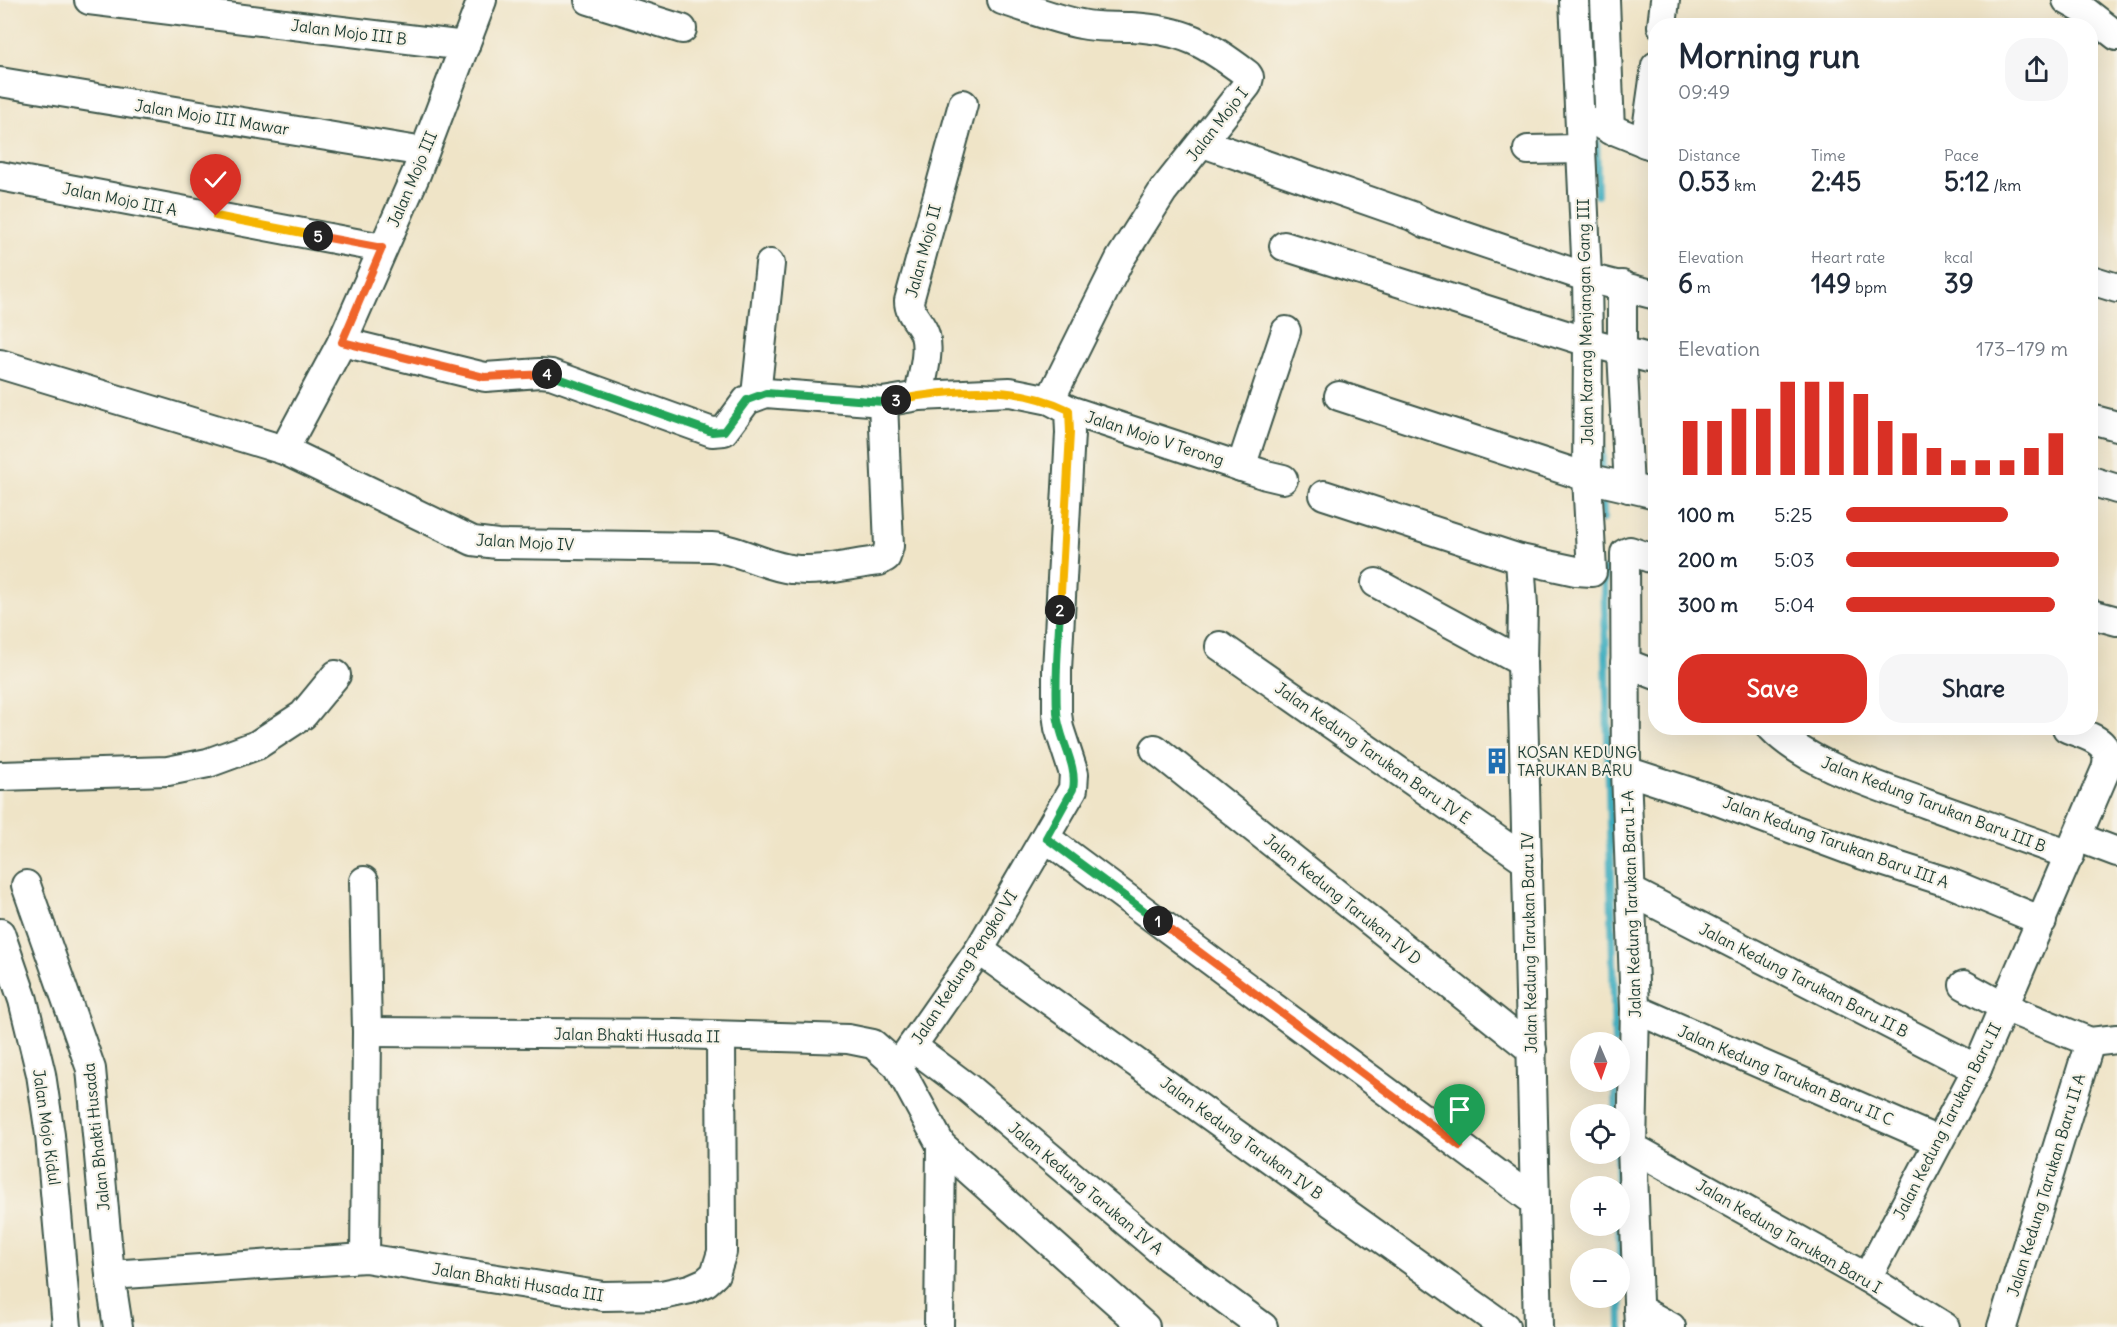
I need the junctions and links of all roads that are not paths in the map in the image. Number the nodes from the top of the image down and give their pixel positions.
1 (89, 0) edge
2 (482, 0) edge
3 (589, 0) edge
4 (1002, 0) edge
5 (1574, 0) edge
6 (1605, 0) edge
7 (1665, 0) edge
8 (2067, 0) edge
9 (1663, 18) edge
10 (2106, 19) edge
11 (682, 30) dead end
12 (465, 46) junction
13 (0, 82) edge
14 (963, 104) dead end
15 (1594, 122) junction
16 (1203, 143) junction
17 (1648, 144) edge
18 (1580, 149) junction
19 (1528, 150) dead end
20 (424, 152) junction
21 (0, 176) edge
22 (1284, 246) dead end
23 (382, 248) junction
24 (770, 264) dead end
25 (1605, 281) junction
26 (2098, 282) edge
27 (2117, 288) edge
28 (1648, 293) edge
29 (1286, 331) dead end
30 (342, 342) junction
31 (1605, 346) junction
32 (1648, 358) edge
33 (0, 364) edge
34 (756, 395) junction
35 (920, 396) junction
36 (1339, 396) dead end
37 (883, 402) junction
38 (1059, 405) junction
39 (2098, 421) edge
40 (2117, 426) edge
41 (284, 450) junction
42 (1241, 467) junction
43 (1283, 479) dead end
44 (1608, 482) junction
45 (2098, 483) edge
46 (2117, 489) edge
47 (1648, 492) edge
48 (1324, 495) dead end
49 (1648, 557) edge
50 (1520, 559) junction
51 (1612, 569) junction
52 (1376, 583) dead end
53 (2098, 616) edge
54 (2117, 621) edge
55 (1220, 646) dead end
56 (1522, 662) junction
57 (1625, 663) junction
58 (1648, 672) edge
59 (336, 675) dead end
60 (1778, 735) edge
61 (2083, 735) edge
62 (1155, 749) dead end
63 (1626, 771) junction
64 (0, 776) edge
65 (1046, 838) junction
66 (2074, 846) junction
67 (2117, 852) edge
68 (1527, 861) junction
69 (364, 881) dead end
70 (26, 885) dead end
71 (1631, 891) junction
72 (2042, 921) junction
73 (0, 933) edge
74 (979, 950) junction
75 (1964, 985) dead end
76 (2004, 1007) junction
77 (1635, 1010) junction
78 (367, 1032) junction
79 (721, 1036) junction
80 (2103, 1041) edge
81 (1532, 1050) junction
82 (905, 1056) junction
83 (1977, 1069) junction
84 (1938, 1141) junction
85 (941, 1145) junction
86 (1632, 1147) junction
87 (1534, 1201) junction
88 (365, 1258) junction
89 (110, 1275) junction
90 (1867, 1278) junction
91 (1639, 1318) edge
92 (1932, 1324) edge
93 (68, 1327) edge
94 (118, 1327) edge
95 (939, 1327) edge
96 (1145, 1327) edge
97 (1263, 1327) edge
98 (1505, 1327) edge
99 (1538, 1327) edge
100 (1671, 1327) edge
101 (2002, 1327) edge

1 - 12 street, Jalan Mojo III B
2 - 12 street, Jalan Mojo III
3 - 11 street
4 - 16 street, Jalan Mojo I
5 - 15 street, Jalan Karang Menjangan Gang III
6 - 15 street
7 - 9 street
8 - 10 street
12 - 20 street, Jalan Mojo III
13 - 20 street, Jalan Mojo III Mawar
14 - 35 street, Jalan Mojo II
15 - 17 street
15 - 18 street, Jalan Karang Menjangan Gang III
16 - 25 street
16 - 38 street, Jalan Mojo I
18 - 19 street
18 - 25 street, Jalan Karang Menjangan Gang III
20 - 23 street, Jalan Mojo III
21 - 23 street, Jalan Mojo III A
22 - 31 street
23 - 30 street, Jalan Mojo III
24 - 34 street
25 - 28 street
25 - 31 street, Jalan Karang Menjangan Gang III
26 - 27 street
29 - 42 street, Jalan Mojo V Terong
30 - 34 street
30 - 41 street, Jalan Mojo III
31 - 32 street
31 - 44 street
31 - 44 street, Jalan Karang Menjangan Gang III
33 - 41 street, Jalan Mojo IV
34 - 37 street, Jalan Mojo V Terong
35 - 37 street, Jalan Mojo V Terong
35 - 38 street, Jalan Mojo V Terong
36 - 44 street
37 - 41 street, Jalan Mojo IV
38 - 42 street, Jalan Mojo V Terong
38 - 65 street, Jalan Kedung Pengkol VI
39 - 40 street
42 - 43 street, Jalan Mojo V Terong
44 - 47 street
44 - 51 street, Jalan Karang Menjangan Gang III
45 - 46 street
48 - 50 street
49 - 51 street
50 - 51 street
50 - 56 street, Jalan Kedung Tarukan Baru IV
51 - 57 street, Jalan Kedung Tarukan Baru I-A
52 - 56 street
53 - 54 street
55 - 68 street, Jalan Kedung Tarukan Baru IV E
56 - 68 street, Jalan Kedung Tarukan Baru IV
57 - 58 street
57 - 63 street, Jalan Kedung Tarukan Baru I-A
59 - 64 street
60 - 66 street, Jalan Kedung Tarukan Baru III B
61 - 66 street
62 - 81 street, Jalan Kedung Tarukan IV D
63 - 71 street, Jalan Kedung Tarukan Baru I-A
63 - 72 street, Jalan Kedung Tarukan Baru III A
65 - 74 street, Jalan Kedung Pengkol VI
65 - 87 street
66 - 67 street, Jalan Kedung Tarukan Baru III B
66 - 72 street
68 - 81 street, Jalan Kedung Tarukan Baru IV
69 - 78 street
70 - 89 street, Jalan Bhakti Husada
71 - 77 street, Jalan Kedung Tarukan Baru I-A
71 - 83 street, Jalan Kedung Tarukan Baru II B
72 - 76 street
73 - 93 street, Jalan Mojo Kidul
74 - 82 street, Jalan Kedung Pengkol VI
74 - 98 street, Jalan Kedung Tarukan IV B
75 - 76 street
76 - 80 street, Jalan Kedung Tarukan Baru II
76 - 83 street, Jalan Kedung Tarukan Baru II
77 - 84 street, Jalan Kedung Tarukan Baru II C
77 - 86 street, Jalan Kedung Tarukan Baru I-A
78 - 79 street, Jalan Bhakti Husada II
78 - 88 street
79 - 82 street, Jalan Bhakti Husada II
79 - 88 street, Jalan Bhakti Husada III
80 - 101 street, Jalan Kedung Tarukan Baru II A
81 - 87 street, Jalan Kedung Tarukan Baru IV
82 - 85 street
82 - 97 street, Jalan Kedung Tarukan IV A
83 - 84 street, Jalan Kedung Tarukan Baru II
84 - 90 street, Jalan Kedung Tarukan Baru II
85 - 95 street
85 - 96 street
86 - 90 street, Jalan Kedung Tarukan Baru I
86 - 91 street, Jalan Kedung Tarukan Baru I-A
87 - 99 street, Jalan Kedung Tarukan Baru IV
88 - 89 street, Jalan Bhakti Husada III
89 - 94 street, Jalan Bhakti Husada
90 - 92 street, Jalan Kedung Tarukan Baru I
91 - 100 street

